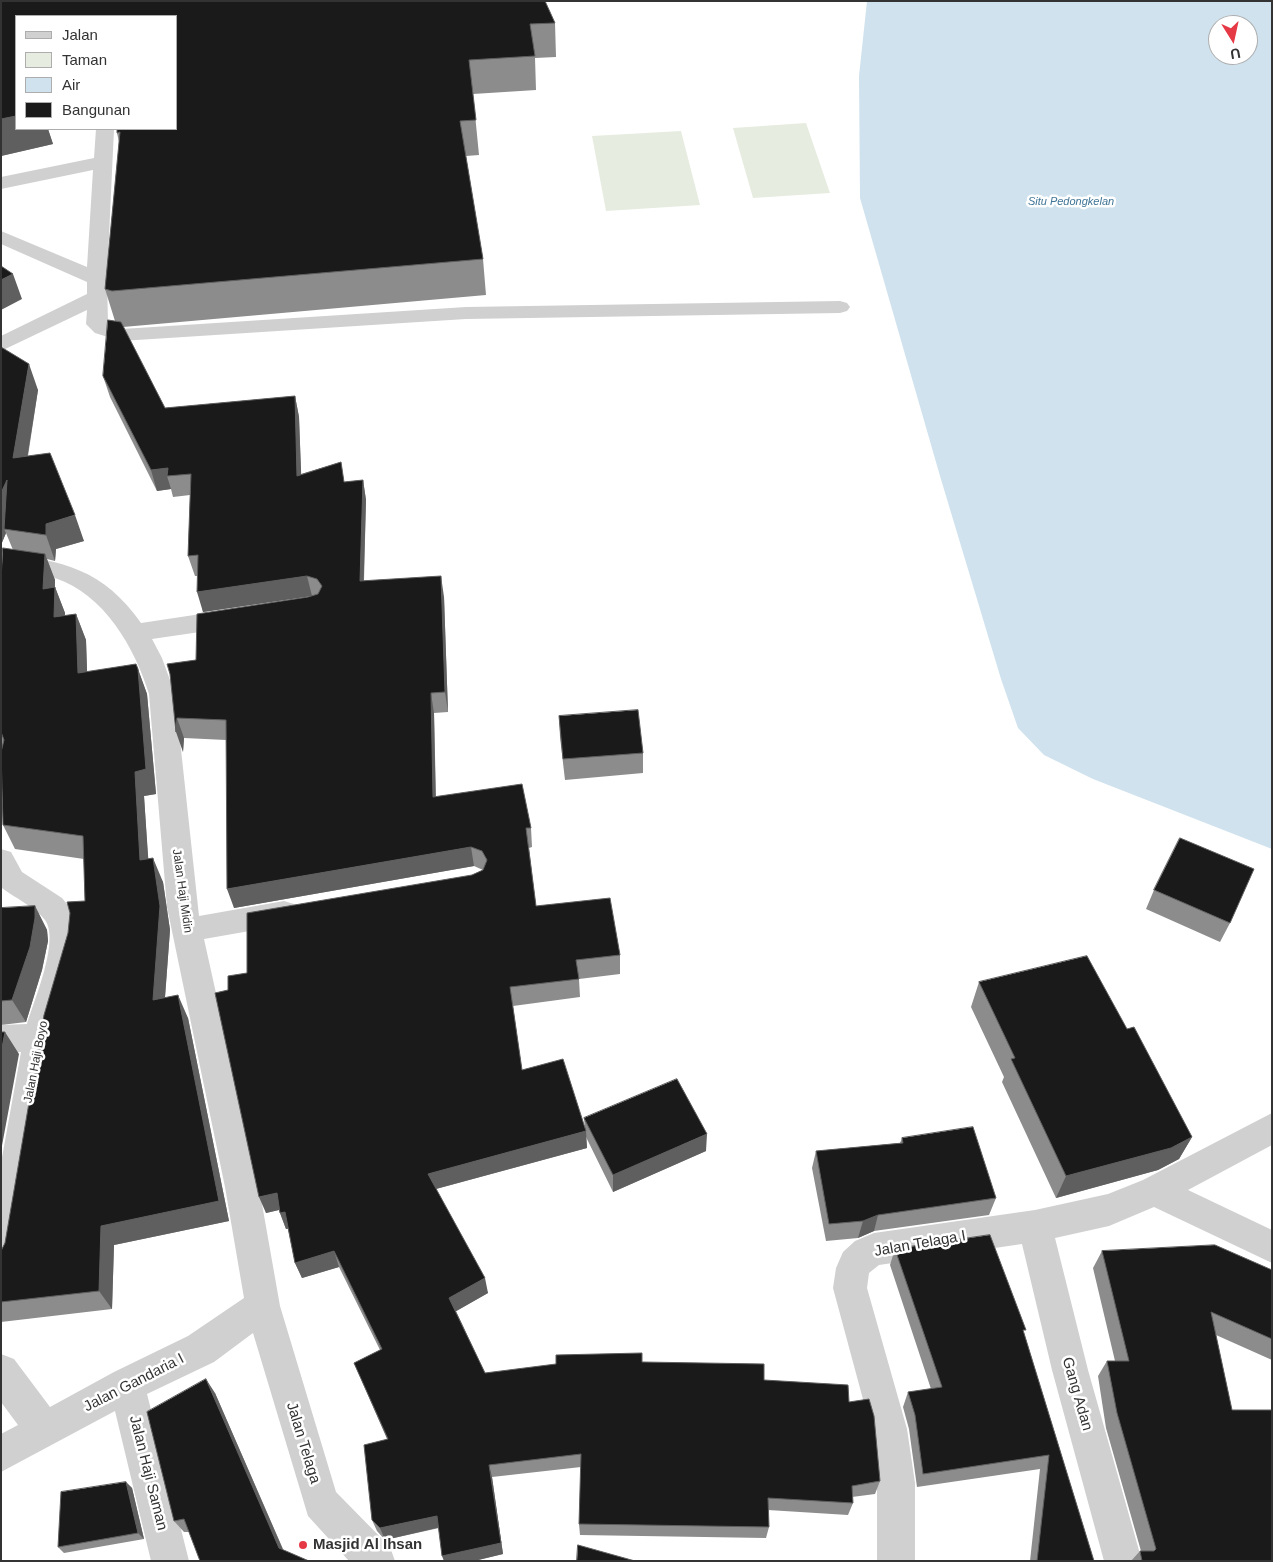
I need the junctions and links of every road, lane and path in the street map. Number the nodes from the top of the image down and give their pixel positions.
1 (105, 130) edge
2 (103, 162) junction
3 (1, 183) edge
4 (1, 237) edge
5 (96, 288) junction
6 (840, 307) dead end
7 (1, 345) edge
8 (1, 563) edge
9 (256, 615) edge
10 (134, 633) junction
11 (1, 860) edge
12 (311, 908) edge
13 (187, 930) junction
14 (39, 1037) junction
15 (1, 1039) edge
16 (1272, 1128) edge
17 (1155, 1191) junction
18 (1035, 1226) junction
19 (1272, 1247) edge
20 (1, 1262) edge
21 (263, 1306) junction
22 (1, 1372) edge
23 (127, 1384) junction
24 (44, 1430) junction
25 (1, 1454) edge
26 (170, 1561) edge
27 (376, 1561) edge
28 (896, 1561) edge
29 (1123, 1561) edge

1 - 2 street
2 - 3 street
2 - 5 street
4 - 5 street
5 - 6 street
5 - 7 street
8 - 10 street, Jalan Haji Midin
9 - 10 street
10 - 13 street, Jalan Haji Midin
11 - 14 street, Jalan Haji Boyo
12 - 13 street
13 - 21 street, Jalan Haji Midin
14 - 15 street
14 - 20 street, Jalan Haji Boyo
16 - 17 street, Jalan Telaga I
17 - 18 street, Jalan Telaga I
17 - 19 street
18 - 28 street, Jalan Telaga I
18 - 29 street, Gang Adan
21 - 23 street, Jalan Gandaria I
21 - 27 street, Jalan Telaga
22 - 24 street
23 - 24 street, Jalan Gandaria I
23 - 26 street, Jalan Haji Saman
24 - 25 street, Jalan Gandaria I

